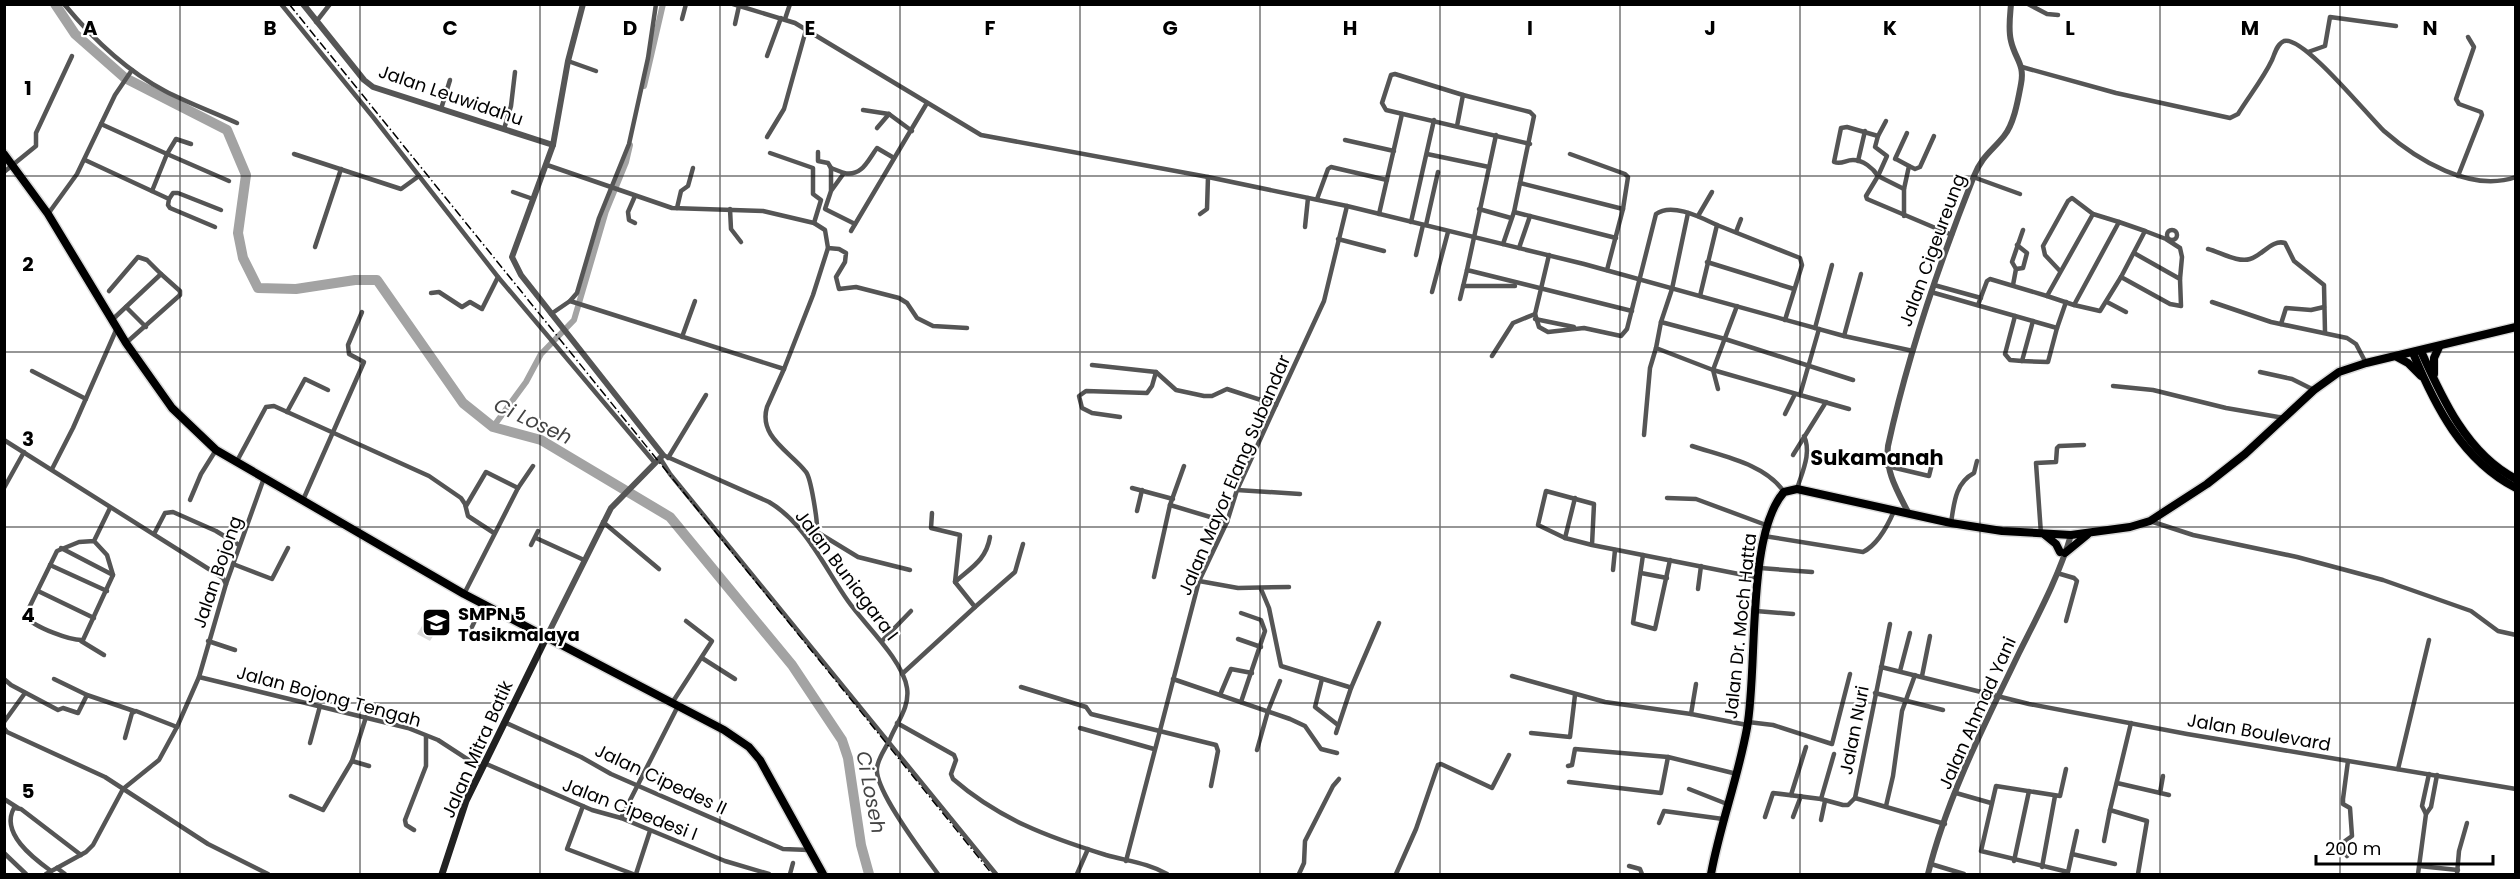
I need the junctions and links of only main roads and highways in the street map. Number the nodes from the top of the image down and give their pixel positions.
1 (4, 154) edge
2 (2516, 327) edge
3 (2439, 347) junction
4 (2417, 352) junction
5 (2397, 357) junction
6 (2430, 381) junction
7 (2470, 447) junction
8 (2516, 479) edge
9 (2516, 488) edge
10 (2042, 534) junction
11 (2087, 534) junction
12 (546, 638) junction
13 (442, 874) edge
14 (823, 874) edge
15 (1711, 874) edge

1 - 12 highway
2 - 3 highway
3 - 4 highway
3 - 6 main road
4 - 5 highway
4 - 6 main road
5 - 6 main road
5 - 11 highway
6 - 7 main road
7 - 8 main road
7 - 9 main road
10 - 11 highway
10 - 11 highway
10 - 15 highway, Jalan Dr. Moch Hatta
12 - 13 main road, Jalan Mitra Batik
12 - 14 highway

